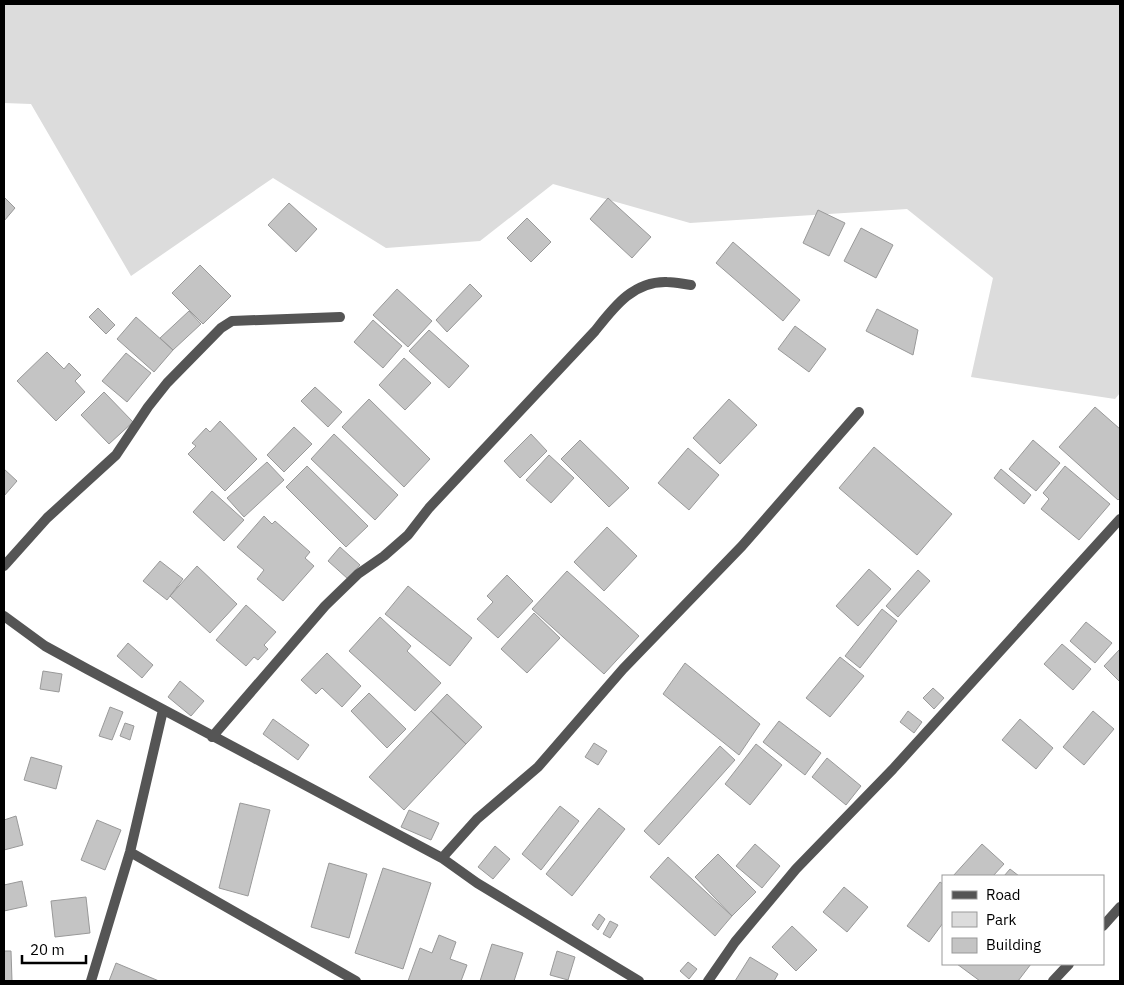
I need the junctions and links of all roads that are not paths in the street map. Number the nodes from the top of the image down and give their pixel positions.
1 (691, 285) dead end
2 (340, 317) dead end
3 (859, 412) dead end
4 (1120, 520) edge
5 (4, 566) edge
6 (4, 616) edge
7 (163, 710) junction
8 (212, 737) junction
9 (130, 852) junction
10 (442, 858) junction
11 (1120, 907) edge
12 (1104, 925) edge
13 (1068, 965) edge
14 (91, 981) edge
15 (356, 981) edge
16 (639, 981) edge
17 (708, 981) edge
18 (1053, 981) edge

1 - 8 street
2 - 5 street
3 - 10 street
4 - 17 street
6 - 7 street
7 - 8 street
7 - 9 street
8 - 10 street
9 - 14 street
9 - 15 street
10 - 16 street
11 - 12 street
13 - 18 street

